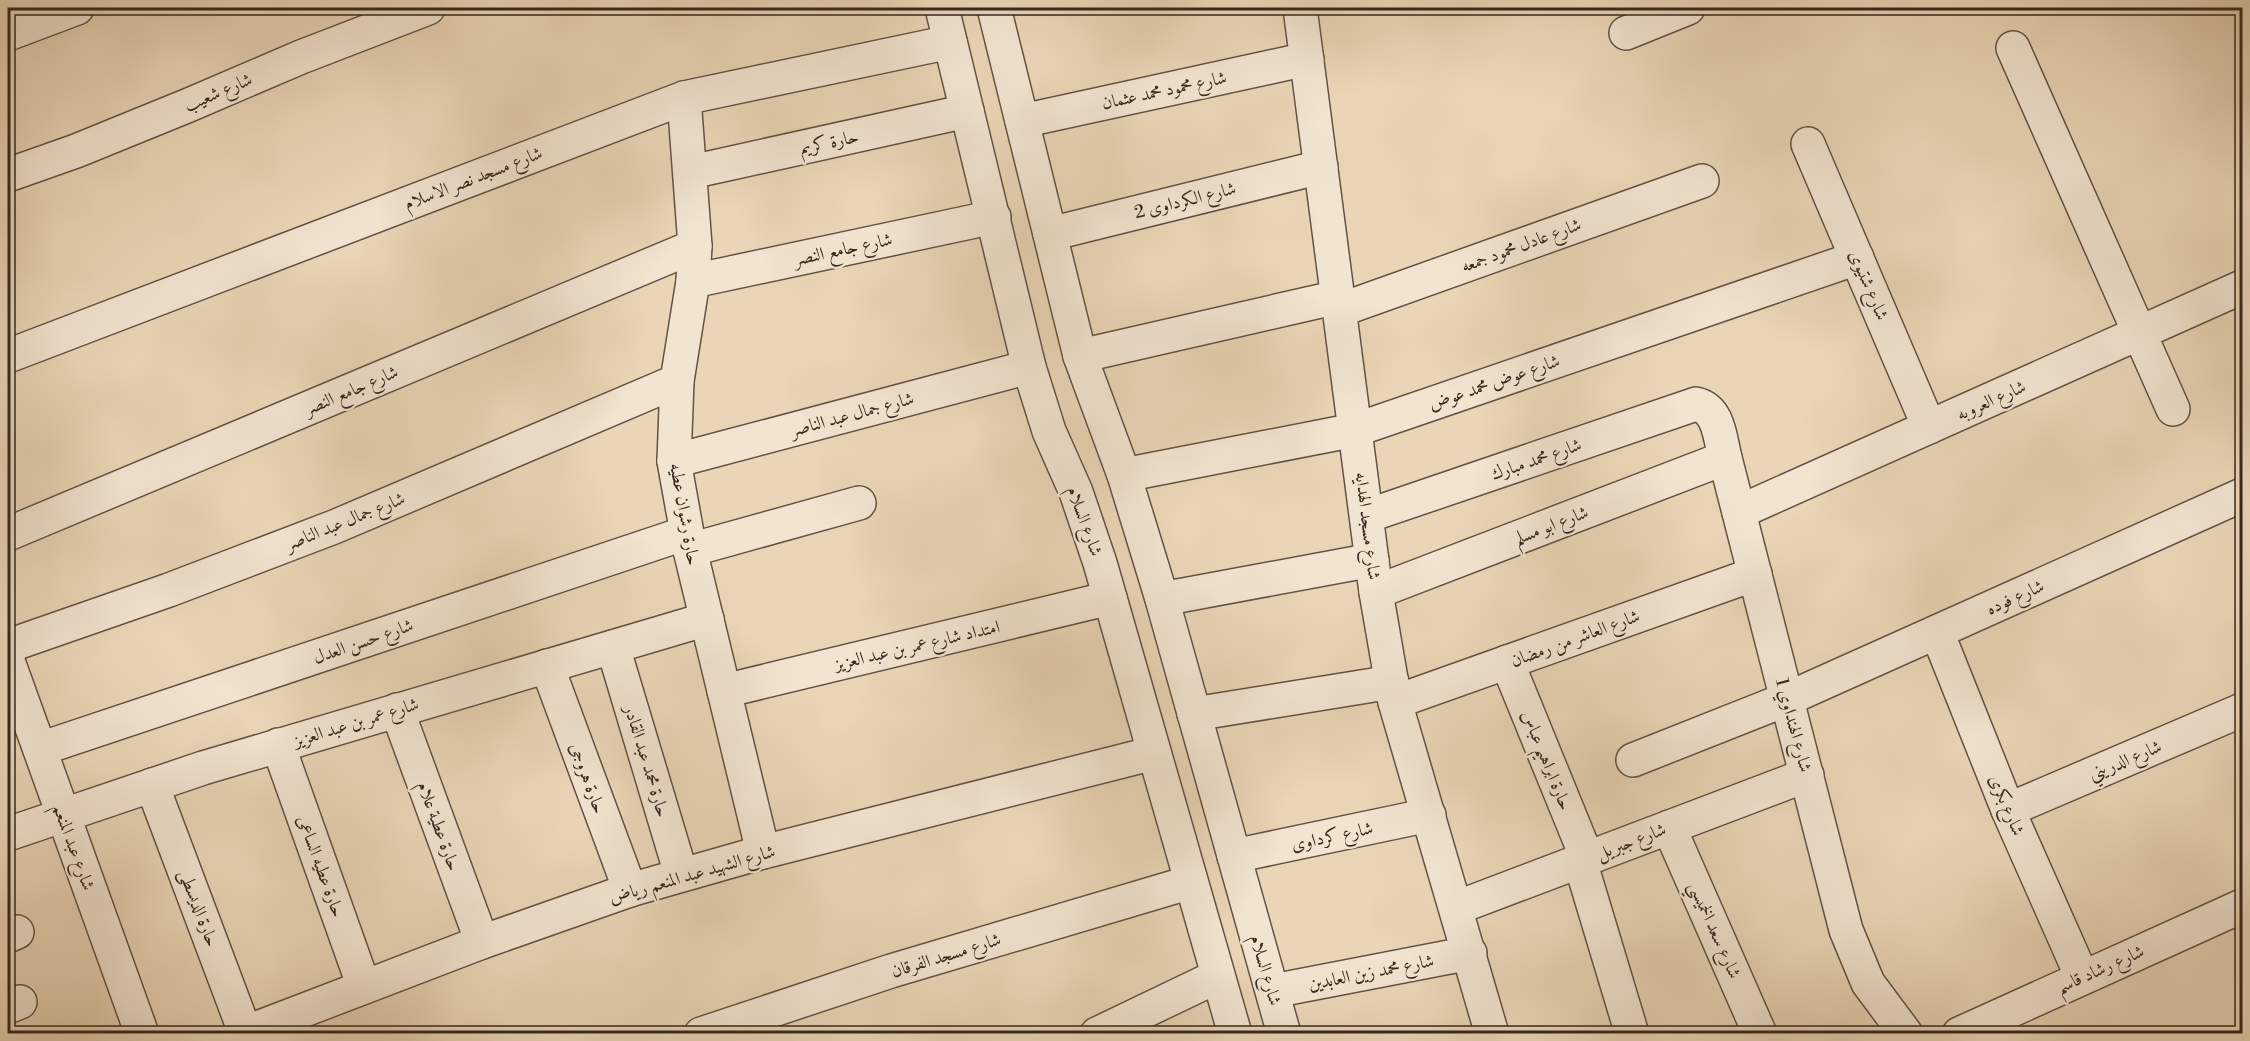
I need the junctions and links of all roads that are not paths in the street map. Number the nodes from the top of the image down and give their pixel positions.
1 (77, 8) edge
2 (429, 8) edge
3 (942, 8) edge
4 (994, 8) edge
5 (1300, 8) edge
6 (1688, 8) edge
7 (1626, 33) dead end
8 (8, 34) edge
9 (950, 42) junction
10 (2013, 48) dead end
11 (1307, 59) junction
12 (684, 98) junction
13 (967, 111) junction
14 (1022, 121) junction
15 (1808, 144) dead end
16 (1321, 167) junction
17 (691, 172) junction
18 (8, 175) edge
19 (1702, 181) dead end
20 (994, 217) junction
21 (1050, 234) junction
22 (695, 246) junction
23 (1857, 258) junction
24 (693, 282) junction
25 (2242, 287) edge
26 (1339, 304) junction
27 (2139, 333) junction
28 (8, 356) edge
29 (1080, 356) junction
30 (1029, 367) junction
31 (677, 381) junction
32 (1705, 406) joint
33 (2173, 409) dead end
34 (1929, 427) junction
35 (1355, 430) junction
36 (1725, 458) junction
37 (674, 461) junction
38 (1124, 476) junction
39 (2242, 495) edge
40 (859, 503) dead end
41 (1739, 512) junction
42 (1367, 516) junction
43 (8, 534) edge
44 (688, 541) junction
45 (1372, 560) junction
46 (1755, 574) junction
47 (1376, 592) junction
48 (1110, 598) junction
49 (1162, 599) junction
50 (707, 620) junction
51 (1938, 632) junction
52 (8, 646) edge
53 (613, 647) junction
54 (8, 661) edge
55 (1508, 662) junction
56 (547, 666) junction
57 (724, 691) junction
58 (1393, 692) junction
59 (1787, 699) junction
60 (397, 710) junction
61 (2242, 710) edge
62 (1194, 714) junction
63 (278, 746) junction
64 (40, 749) junction
65 (1154, 753) junction
66 (1633, 760) dead end
67 (1807, 776) junction
68 (152, 785) junction
69 (2008, 810) junction
70 (63, 814) junction
71 (1429, 815) junction
72 (1669, 827) junction
73 (8, 834) edge
74 (763, 852) junction
75 (1234, 856) junction
76 (1583, 860) junction
77 (681, 874) junction
78 (1191, 882) junction
79 (630, 890) junction
80 (2242, 906) edge
81 (1456, 908) junction
82 (482, 942) junction
83 (1470, 953) junction
84 (1218, 976) junction
85 (2082, 977) junction
86 (364, 987) junction
87 (1272, 992) junction
88 (243, 1033) edge
89 (141, 1034) edge
90 (701, 1034) edge
91 (1097, 1034) edge
92 (1235, 1034) edge
93 (1284, 1034) edge
94 (1492, 1034) edge
95 (1632, 1034) edge
96 (1760, 1034) edge
97 (1906, 1034) edge
98 (1959, 1034) edge

1 - 8 street
2 - 18 street, شارع شعيب
3 - 9 street, شارع السلام
4 - 14 street, شارع السلام
5 - 11 street, شارع مسجد الهدايه
6 - 7 street
9 - 12 street, شارع مسجد نصر الاسلام
9 - 13 street, شارع السلام
10 - 27 street
11 - 14 street, شارع محمود محمد عثمان
11 - 16 street, شارع مسجد الهدايه
12 - 17 street, حارة رشوان عطيه
12 - 28 street, شارع مسجد نصر الاسلام
13 - 17 street, حارة كريم
13 - 20 street, شارع السلام
14 - 21 street, شارع السلام
15 - 23 street, شارع شتيوى
16 - 21 street, شارع الكرداوى 2
16 - 26 street, شارع مسجد الهدايه
17 - 22 street, حارة رشوان عطيه
19 - 26 street, شارع عادل محمود جمعه
20 - 24 street, شارع جامع النصر
20 - 30 street, شارع السلام
21 - 29 street, شارع السلام
22 - 24 street, حارة رشوان عطيه
22 - 43 street, شارع جامع النصر
23 - 34 street, شارع شتيوى
23 - 35 street, شارع عوض محمد عوض
24 - 31 street, حارة رشوان عطيه
25 - 27 street, شارع العروبه
26 - 29 street, شارع عادل محمود جمعه
26 - 35 street, شارع مسجد الهدايه
27 - 33 street
27 - 34 street, شارع العروبه
29 - 38 street, شارع السلام
30 - 37 street, شارع جمال عبد الناصر
30 - 48 street, شارع السلام
31 - 37 street, حارة رشوان عطيه
31 - 52 street, شارع جمال عبد الناصر
32 - 36 street, شارع الهنداوي 1
32 - 42 street, شارع محمد مبارك
34 - 41 street, شارع العروبه
35 - 38 street, شارع عوض محمد عوض
35 - 42 street, شارع مسجد الهدايه
36 - 41 street, شارع الهنداوي 1
36 - 47 street, شارع ابو مسلم
37 - 44 street, حارة رشوان عطيه
38 - 49 street, شارع السلام
39 - 51 street, شارع فوده
40 - 44 street, شارع حسن العدل
41 - 46 street, شارع الهنداوي 1
42 - 45 street, شارع مسجد الهدايه
44 - 50 street, حارة رشوان عطيه
44 - 64 street, شارع حسن العدل
45 - 47 street, شارع مسجد الهدايه
45 - 49 street
46 - 55 street, شارع العاشر من رمضان
46 - 59 street, شارع الهنداوي 1
47 - 58 street, شارع مسجد الهدايه
48 - 57 street, امتداد شارع عمر بن عبد العزيز
48 - 65 street, شارع السلام
49 - 62 street, شارع السلام
50 - 53 street, شارع عمر بن عبد العزيز
50 - 57 street, حارة رشوان عطيه
51 - 59 street, شارع فوده
51 - 69 street, شارع بكرى
53 - 56 street, شارع عمر بن عبد العزيز
53 - 77 street, حارة محمد عبد القادر
54 - 64 street, شارع عبد المنعم
55 - 58 street, شارع العاشر من رمضان
55 - 76 street, حارة ابراهيم عباس
56 - 60 street, شارع عمر بن عبد العزيز
56 - 79 street, حارة هروجى
57 - 74 street, حارة رشوان عطيه
58 - 62 street, شارع العاشر من رمضان
58 - 71 street, شارع مسجد الهدايه
59 - 66 street, شارع فوده
59 - 67 street, شارع الهنداوي 1
60 - 63 street, شارع عمر بن عبد العزيز
60 - 82 street, حارة عطية علام
61 - 69 street, شارع الدريني
62 - 75 street, شارع السلام
63 - 68 street, شارع عمر بن عبد العزيز
63 - 86 street, حارة عطيه الساعى
64 - 70 street, شارع عبد المنعم
65 - 74 street, شارع الشهيد عبد المنعم رياض
65 - 78 street, شارع السلام
67 - 72 street, شارع جبريل
67 - 97 street, شارع الهنداوي 1
68 - 70 street, شارع عمر بن عبد العزيز
68 - 88 street, حارة الديسطى
69 - 85 street, شارع بكرى
70 - 73 street, شارع عمر بن عبد العزيز
70 - 89 street, شارع عبد المنعم
71 - 75 street, شارع كرداوى
71 - 81 street, شارع مسجد الهدايه
72 - 76 street, شارع جبريل
72 - 96 street, شارع سعد الخميسي
74 - 77 street, شارع الشهيد عبد المنعم رياض
75 - 87 street, شارع السلام
76 - 81 street, شارع جبريل
76 - 95 street, حارة ابراهيم عباس
77 - 79 street, شارع الشهيد عبد المنعم رياض
78 - 84 street, شارع السلام
78 - 90 street, شارع مسجد الفرقان
79 - 82 street, شارع الشهيد عبد المنعم رياض
80 - 85 street, شارع رشاد قاسم
81 - 83 street, شارع مسجد الهدايه
82 - 86 street, شارع الشهيد عبد المنعم رياض
83 - 87 street, شارع محمد زين العابدين
83 - 94 street, شارع مسجد الهدايه
84 - 91 street
84 - 92 street, شارع السلام
85 - 98 street, شارع رشاد قاسم
86 - 88 street, شارع الشهيد عبد المنعم رياض
87 - 93 street, شارع السلام

